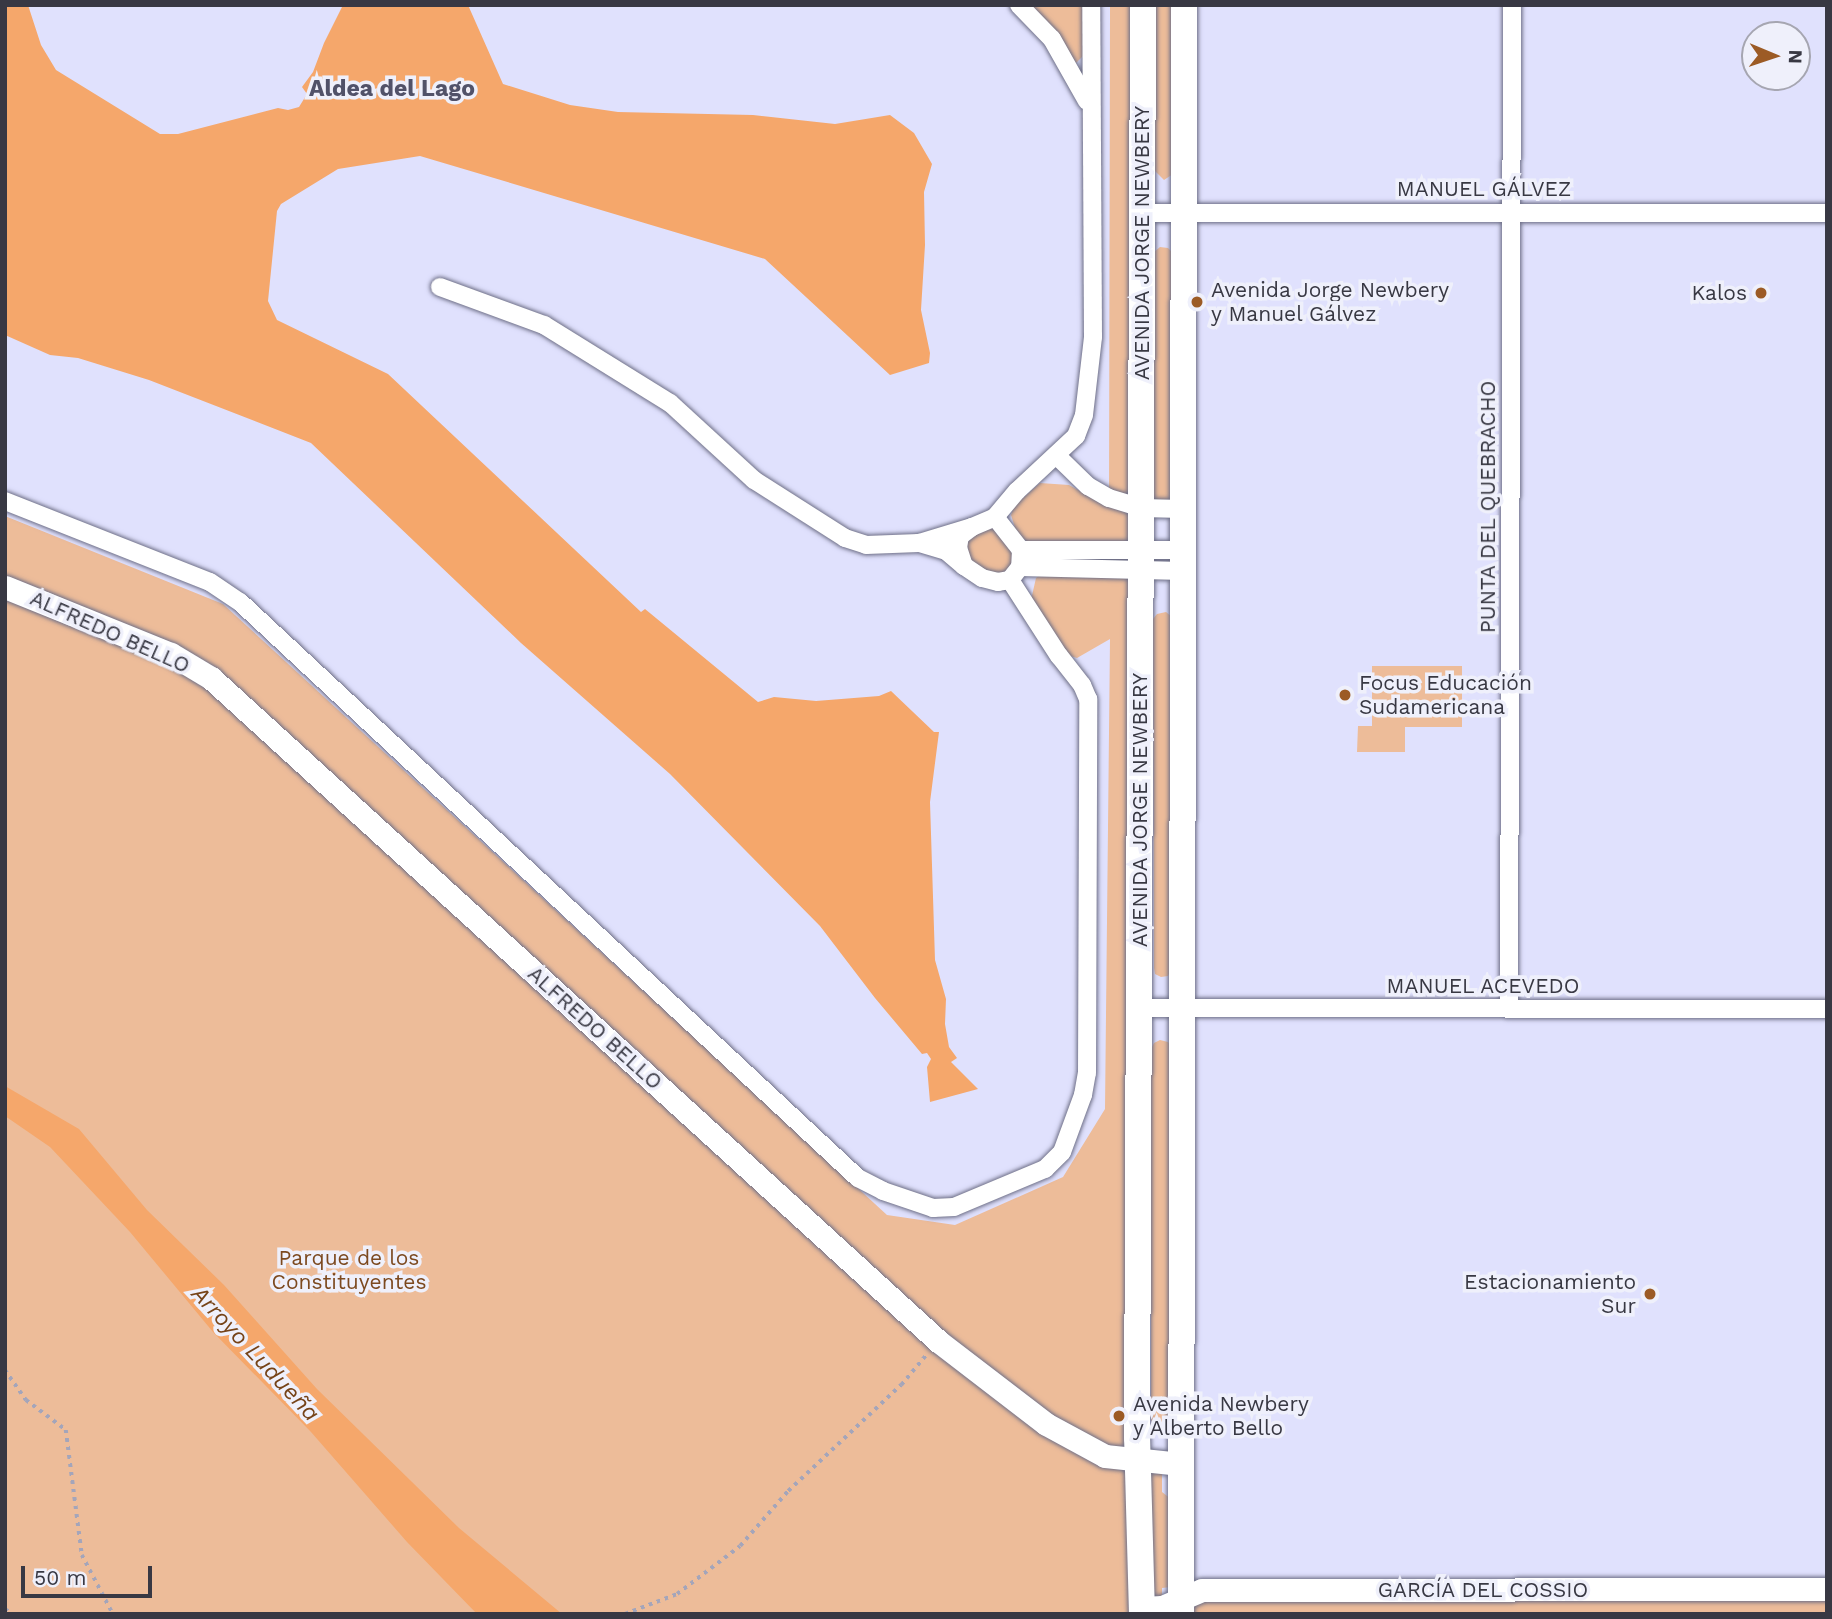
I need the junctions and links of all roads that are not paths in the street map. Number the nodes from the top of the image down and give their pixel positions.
1 (1019, 5) edge
2 (1091, 5) edge
3 (1143, 5) edge
4 (1184, 5) edge
5 (1512, 5) edge
6 (1089, 104) junction
7 (1512, 211) junction
8 (1183, 212) junction
9 (1142, 213) junction
10 (1827, 213) edge
11 (440, 287) dead end
12 (1057, 456) junction
13 (5, 501) edge
14 (1141, 508) junction
15 (1183, 509) junction
16 (995, 517) junction
17 (972, 527) junction
18 (919, 543) junction
19 (1141, 560) junction
20 (1183, 560) junction
21 (964, 566) junction
22 (1017, 566) junction
23 (5, 587) edge
24 (1139, 1009) junction
25 (1182, 1009) junction
26 (1508, 1009) junction
27 (1827, 1009) edge
28 (1138, 1460) junction
29 (1181, 1464) junction
30 (1827, 1589) edge
31 (1181, 1606) edge
32 (1142, 1611) edge

1 - 6 street
2 - 6 street
3 - 9 main road, AVENIDA JORGE NEWBERY
4 - 8 main road, AVENIDA JORGE NEWBERY
5 - 7 street, PUNTA DEL QUEBRACHO
6 - 12 street
7 - 8 street, MANUEL GÁLVEZ
7 - 10 street, MANUEL GÁLVEZ
7 - 26 street, PUNTA DEL QUEBRACHO
8 - 9 street, MANUEL GÁLVEZ
8 - 15 main road, AVENIDA JORGE NEWBERY
9 - 14 main road, AVENIDA JORGE NEWBERY
11 - 18 street
12 - 14 street
12 - 16 street
13 - 22 street
14 - 15 street
14 - 19 main road, AVENIDA JORGE NEWBERY
15 - 20 main road, AVENIDA JORGE NEWBERY
16 - 17 street
16 - 22 street
17 - 18 street
17 - 21 street
18 - 21 street
19 - 20 street
19 - 22 street
19 - 24 main road, AVENIDA JORGE NEWBERY
20 - 25 main road, AVENIDA JORGE NEWBERY
21 - 22 street
23 - 28 street, ALFREDO BELLO
24 - 25 street, MANUEL ACEVEDO
24 - 28 main road, AVENIDA JORGE NEWBERY
25 - 26 street, MANUEL ACEVEDO
25 - 29 main road, AVENIDA JORGE NEWBERY
26 - 27 street, MANUEL ACEVEDO
28 - 29 street, ALFREDO BELLO
28 - 32 main road, AVENIDA JORGE NEWBERY
29 - 31 main road, AVENIDA JORGE NEWBERY
30 - 31 street, GARCÍA DEL COSSIO
31 - 32 street, GARCÍA DEL COSSIO

